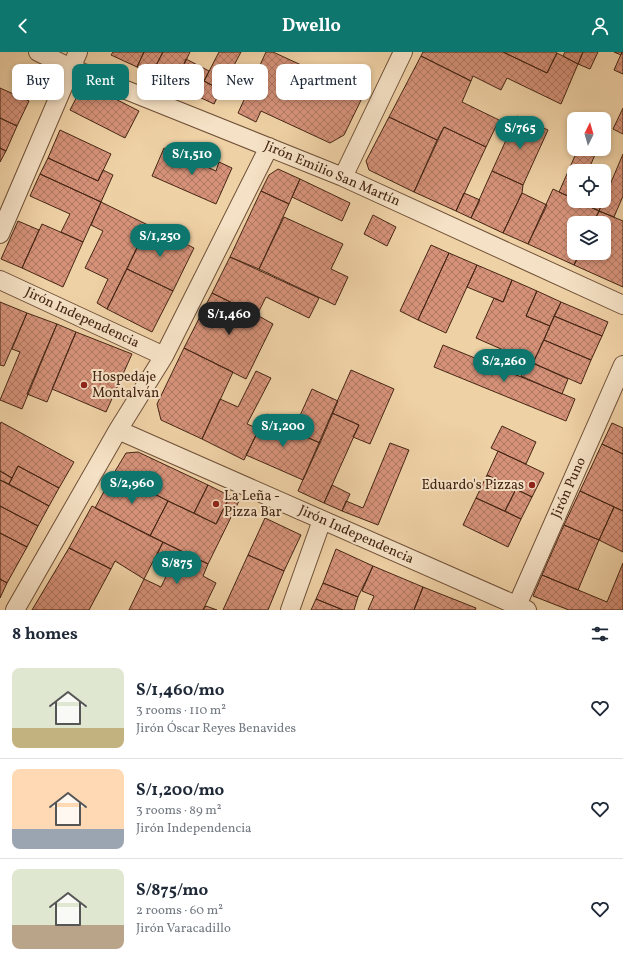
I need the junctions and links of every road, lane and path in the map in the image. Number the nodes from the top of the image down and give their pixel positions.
1 (38, 52) edge
2 (403, 52) edge
3 (75, 60) edge
4 (269, 147) junction
5 (343, 177) junction
6 (0, 232) edge
7 (0, 280) edge
8 (623, 305) edge
9 (164, 356) junction
10 (623, 366) edge
11 (118, 430) junction
12 (322, 520) junction
13 (520, 609) edge
14 (15, 610) edge
15 (290, 610) edge

1 - 3 street, Jirón Emilio San Martín
2 - 5 street
3 - 4 street, Jirón Emilio San Martín
3 - 6 street
4 - 5 street, Jirón Emilio San Martín
4 - 9 street
5 - 8 street, Jirón Emilio San Martín
7 - 9 street, Jirón Independencia
9 - 11 street
10 - 13 street, Jirón Puno
11 - 12 street, Jirón Independencia
11 - 14 street
12 - 13 street, Jirón Independencia
12 - 15 street

